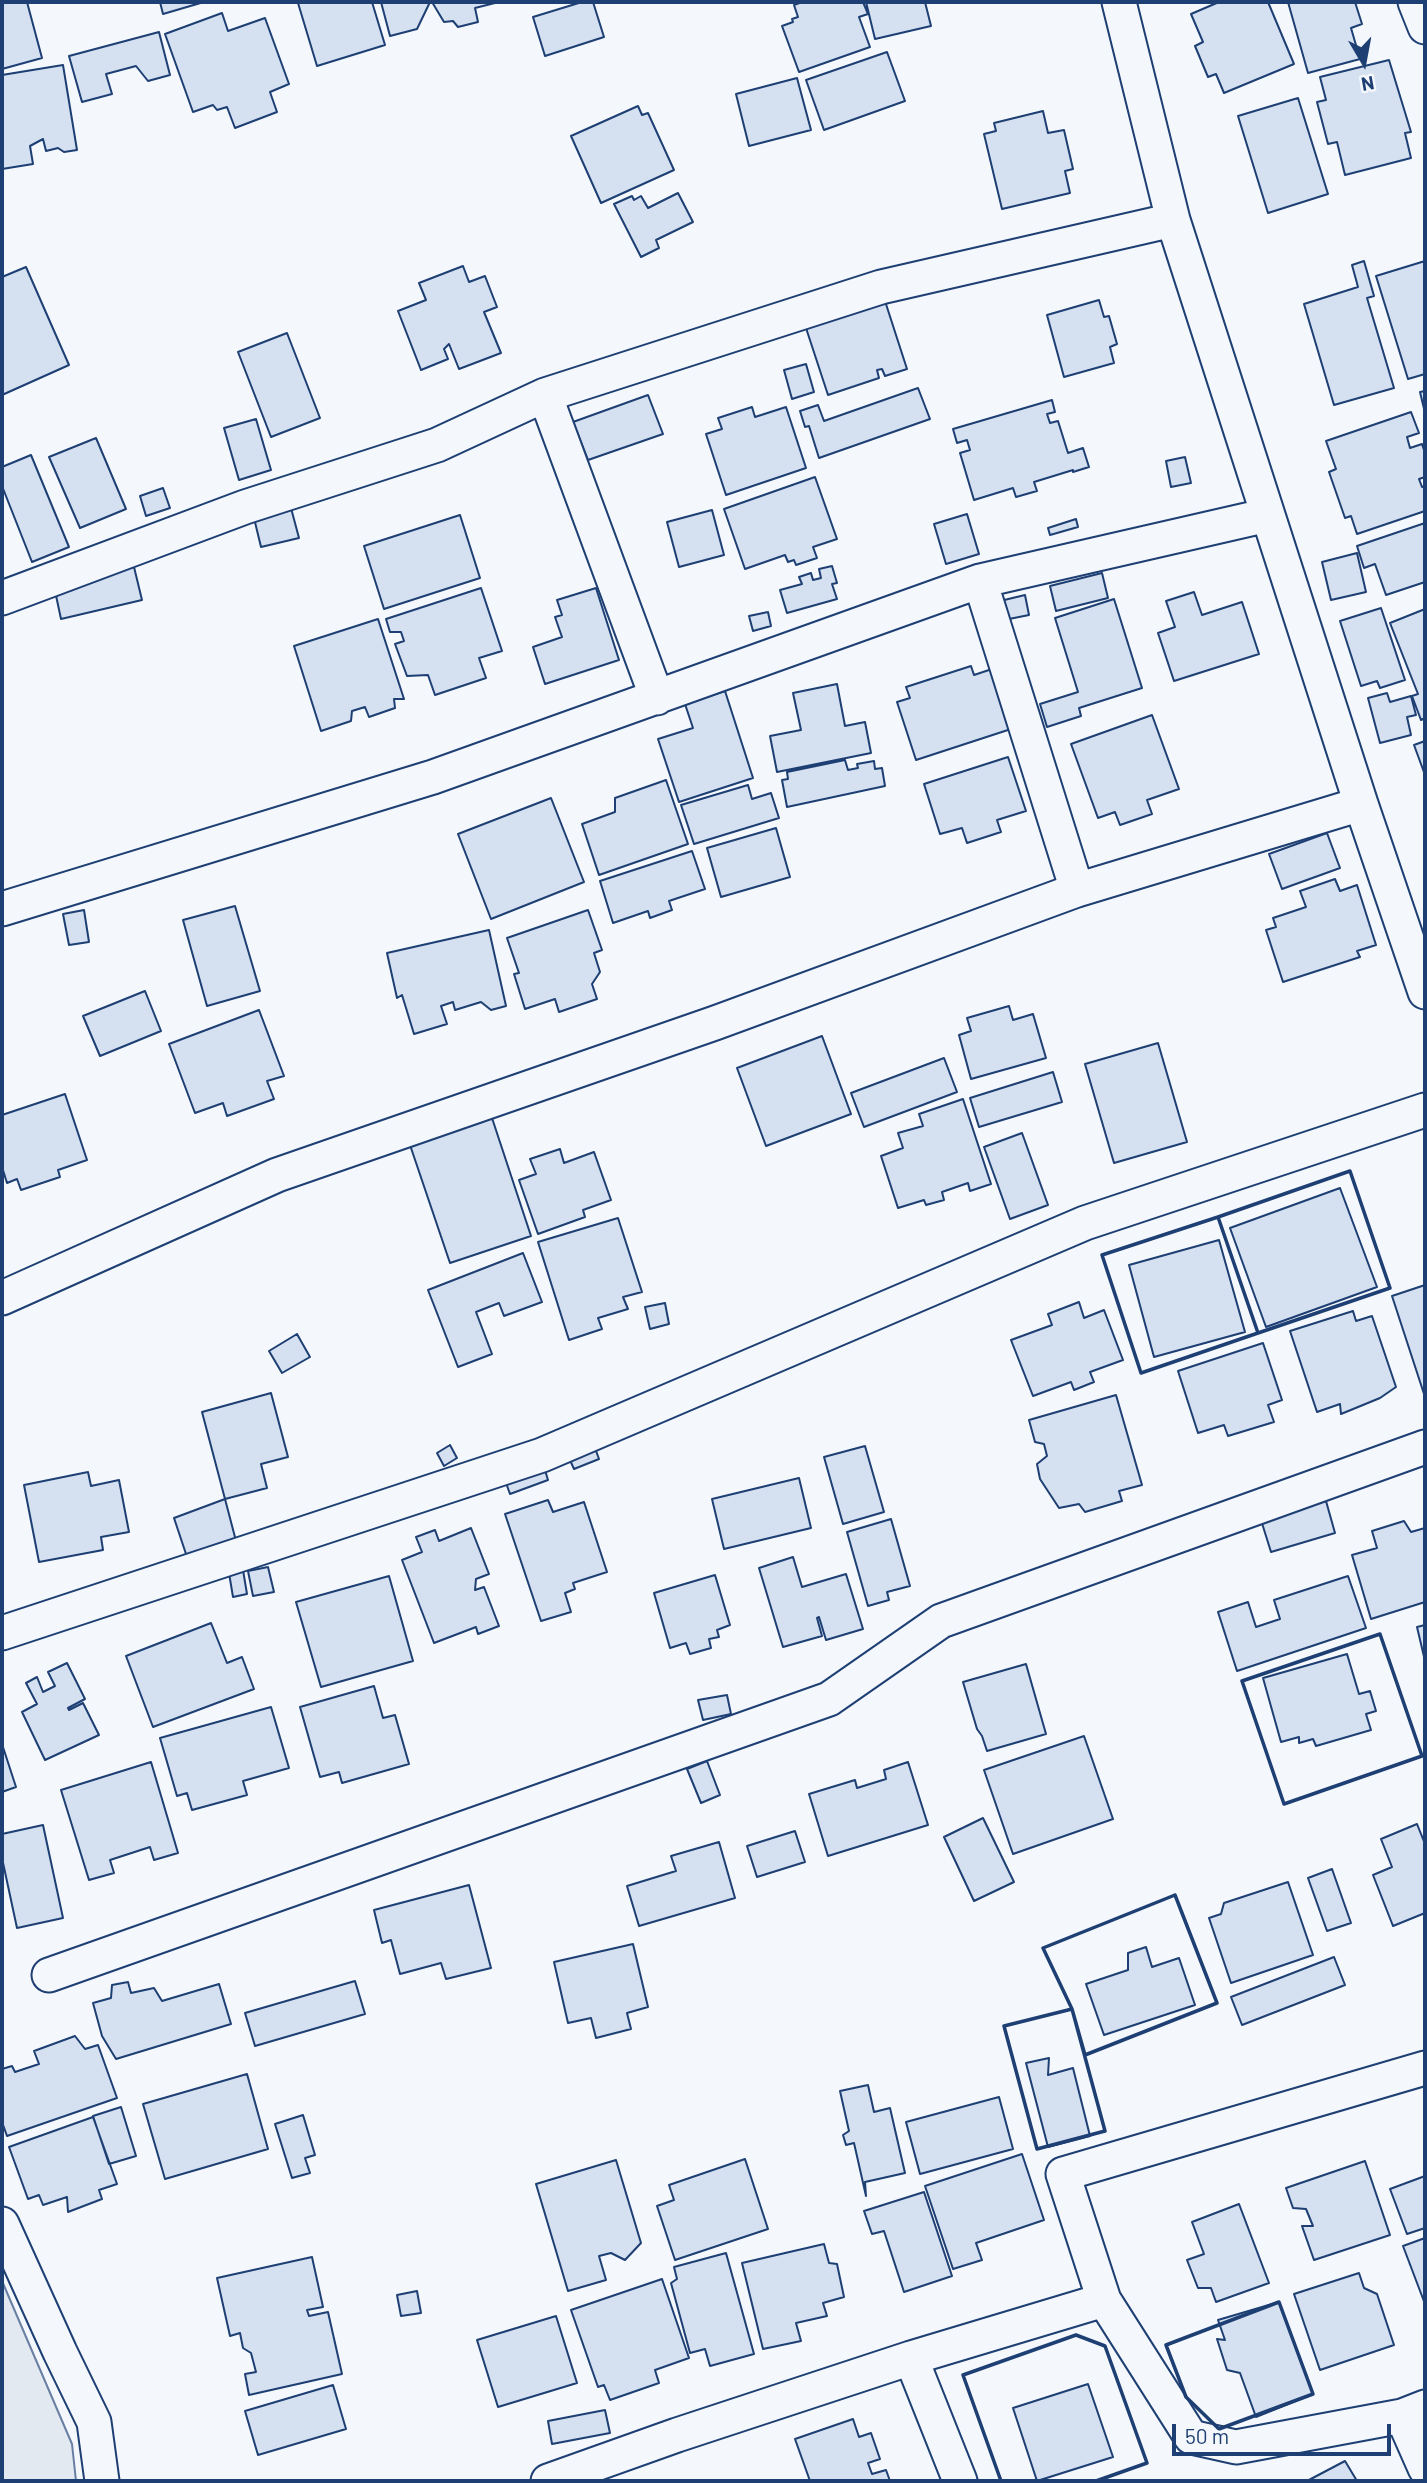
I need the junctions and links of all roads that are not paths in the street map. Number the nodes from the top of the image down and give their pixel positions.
1 (1119, 2) edge
2 (1415, 2) edge
3 (1425, 27) edge
4 (1173, 220) junction
5 (545, 395) junction
6 (1268, 515) junction
7 (980, 581) junction
8 (2, 598) edge
9 (657, 698) junction
10 (1361, 804) junction
11 (1077, 890) junction
12 (1412, 907) edge
13 (2, 909) edge
14 (1425, 992) edge
15 (1425, 1110) edge
16 (2, 1298) edge
17 (1425, 1447) edge
18 (2, 1633) edge
19 (48, 1975) dead end
20 (1425, 2068) edge
21 (2, 2224) edge
22 (1104, 2300) junction
23 (911, 2358) junction
24 (1414, 2412) edge
25 (1425, 2468) edge
26 (102, 2481) edge
27 (548, 2481) edge
28 (960, 2481) edge

1 - 4 street
2 - 3 street
4 - 5 street
4 - 6 street
5 - 8 street
5 - 9 street
6 - 7 street
6 - 10 street
7 - 9 street
7 - 11 street
9 - 13 street
10 - 11 street
10 - 12 street
11 - 16 street
12 - 14 street
15 - 18 street
17 - 19 street
20 - 22 street
21 - 26 street
22 - 23 street
22 - 24 street
23 - 27 street
23 - 28 street
24 - 25 street

